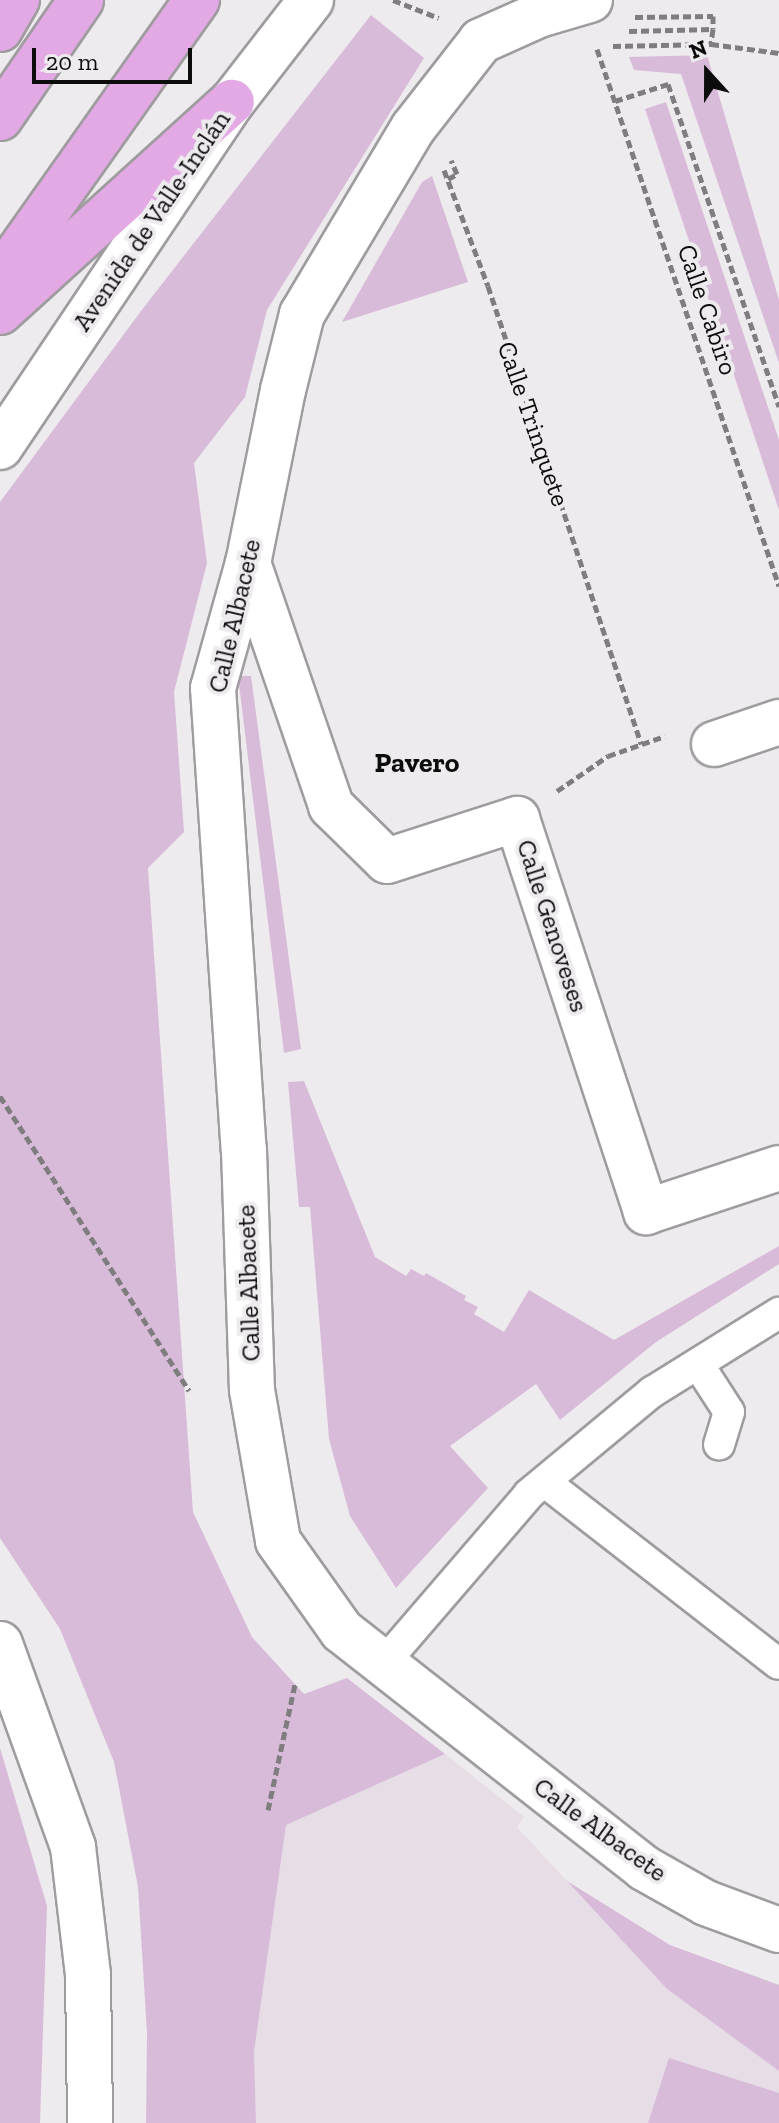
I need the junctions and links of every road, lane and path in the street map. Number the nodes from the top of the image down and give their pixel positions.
1 (17, 0) edge
2 (81, 0) edge
3 (197, 0) edge
4 (311, 0) edge
5 (393, 0) edge
6 (590, 0) edge
7 (443, 19) dead end
8 (482, 20) edge
9 (0, 29) edge
10 (596, 47) junction
11 (581, 50) dead end
12 (779, 53) edge
13 (615, 101) junction
14 (232, 102) junction
15 (0, 118) edge
16 (433, 145) junction
17 (448, 179) junction
18 (0, 278) edge
19 (0, 312) edge
20 (779, 406) edge
21 (0, 447) edge
22 (248, 563) junction
23 (779, 586) edge
24 (779, 722) edge
25 (649, 741) dead end
26 (641, 744) junction
27 (714, 744) dead end
28 (517, 819) junction
29 (0, 1096) edge
30 (779, 1168) edge
31 (779, 1313) edge
32 (698, 1364) junction
33 (189, 1390) dead end
34 (719, 1444) dead end
35 (545, 1482) junction
36 (0, 1644) edge
37 (383, 1664) junction
38 (779, 1664) edge
39 (295, 1684) dead end
40 (268, 1810) dead end
41 (779, 1930) edge
42 (90, 2123) edge

1 - 9 main road
2 - 15 main road
3 - 18 main road
4 - 14 street, Avenida de Valle-Inclán
5 - 7 path
6 - 8 street
8 - 16 street
10 - 11 path
10 - 12 path
10 - 13 path, Calle Cabiro
13 - 20 path
13 - 23 path, Calle Cabiro
14 - 19 main road
14 - 21 street, Avenida de Valle-Inclán
16 - 17 path, Calle Trinquete
16 - 17 path
16 - 22 street, Calle Albacete
17 - 26 path, Calle Trinquete
22 - 28 street, Calle Genoveses
22 - 37 street, Calle Albacete
24 - 27 street
25 - 26 path
26 - 28 path
28 - 30 street, Calle Genoveses
29 - 33 path
31 - 32 lane
32 - 34 lane
32 - 35 lane
35 - 37 lane
35 - 38 lane
36 - 42 street
37 - 41 street, Calle Albacete
39 - 40 path

